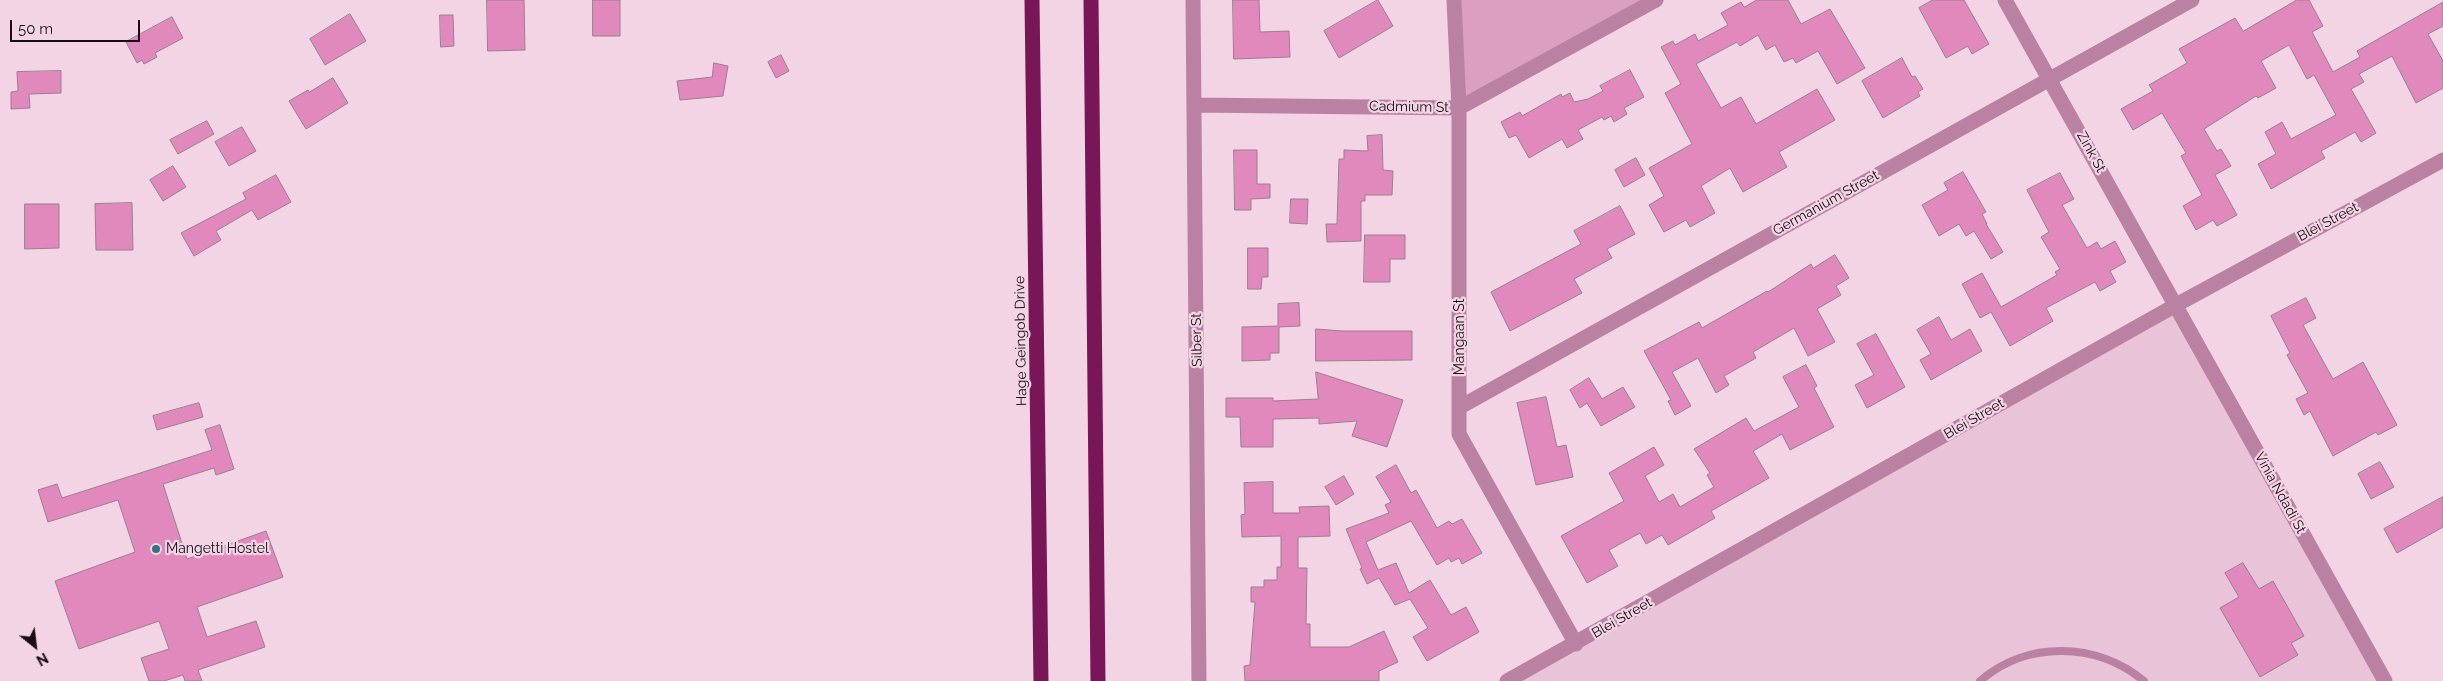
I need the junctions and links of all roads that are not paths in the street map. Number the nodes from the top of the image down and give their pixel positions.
1 (1032, 0) edge
2 (1091, 0) edge
3 (1193, 0) edge
4 (1454, 0) edge
5 (1656, 0) edge
6 (2005, 0) edge
7 (2192, 0) edge
8 (2050, 79) junction
9 (1195, 105) junction
10 (1459, 108) junction
11 (2443, 160) edge
12 (2176, 304) junction
13 (1460, 407) junction
14 (1576, 644) junction
15 (1041, 681) edge
16 (1098, 681) edge
17 (1199, 681) edge
18 (1507, 681) edge
19 (1980, 681) edge
20 (2144, 681) edge
21 (2385, 681) edge

1 - 15 highway, Hage Geingob Drive
2 - 16 highway
3 - 9 street, Silber St
4 - 10 street, Mangaan St
5 - 10 street, Cadmium St
6 - 8 street, Zink St
7 - 8 street, Germanium Street
8 - 12 street, Zink St
8 - 13 street, Germanium Street
9 - 10 street, Cadmium St
9 - 17 street, Silber St
10 - 13 street, Mangaan St
11 - 12 street, Blei Street
12 - 14 street, Blei Street
12 - 21 street, Vinia Ndadi St
13 - 14 street, Mangaan St
14 - 18 street, Blei Street
19 - 20 lane

